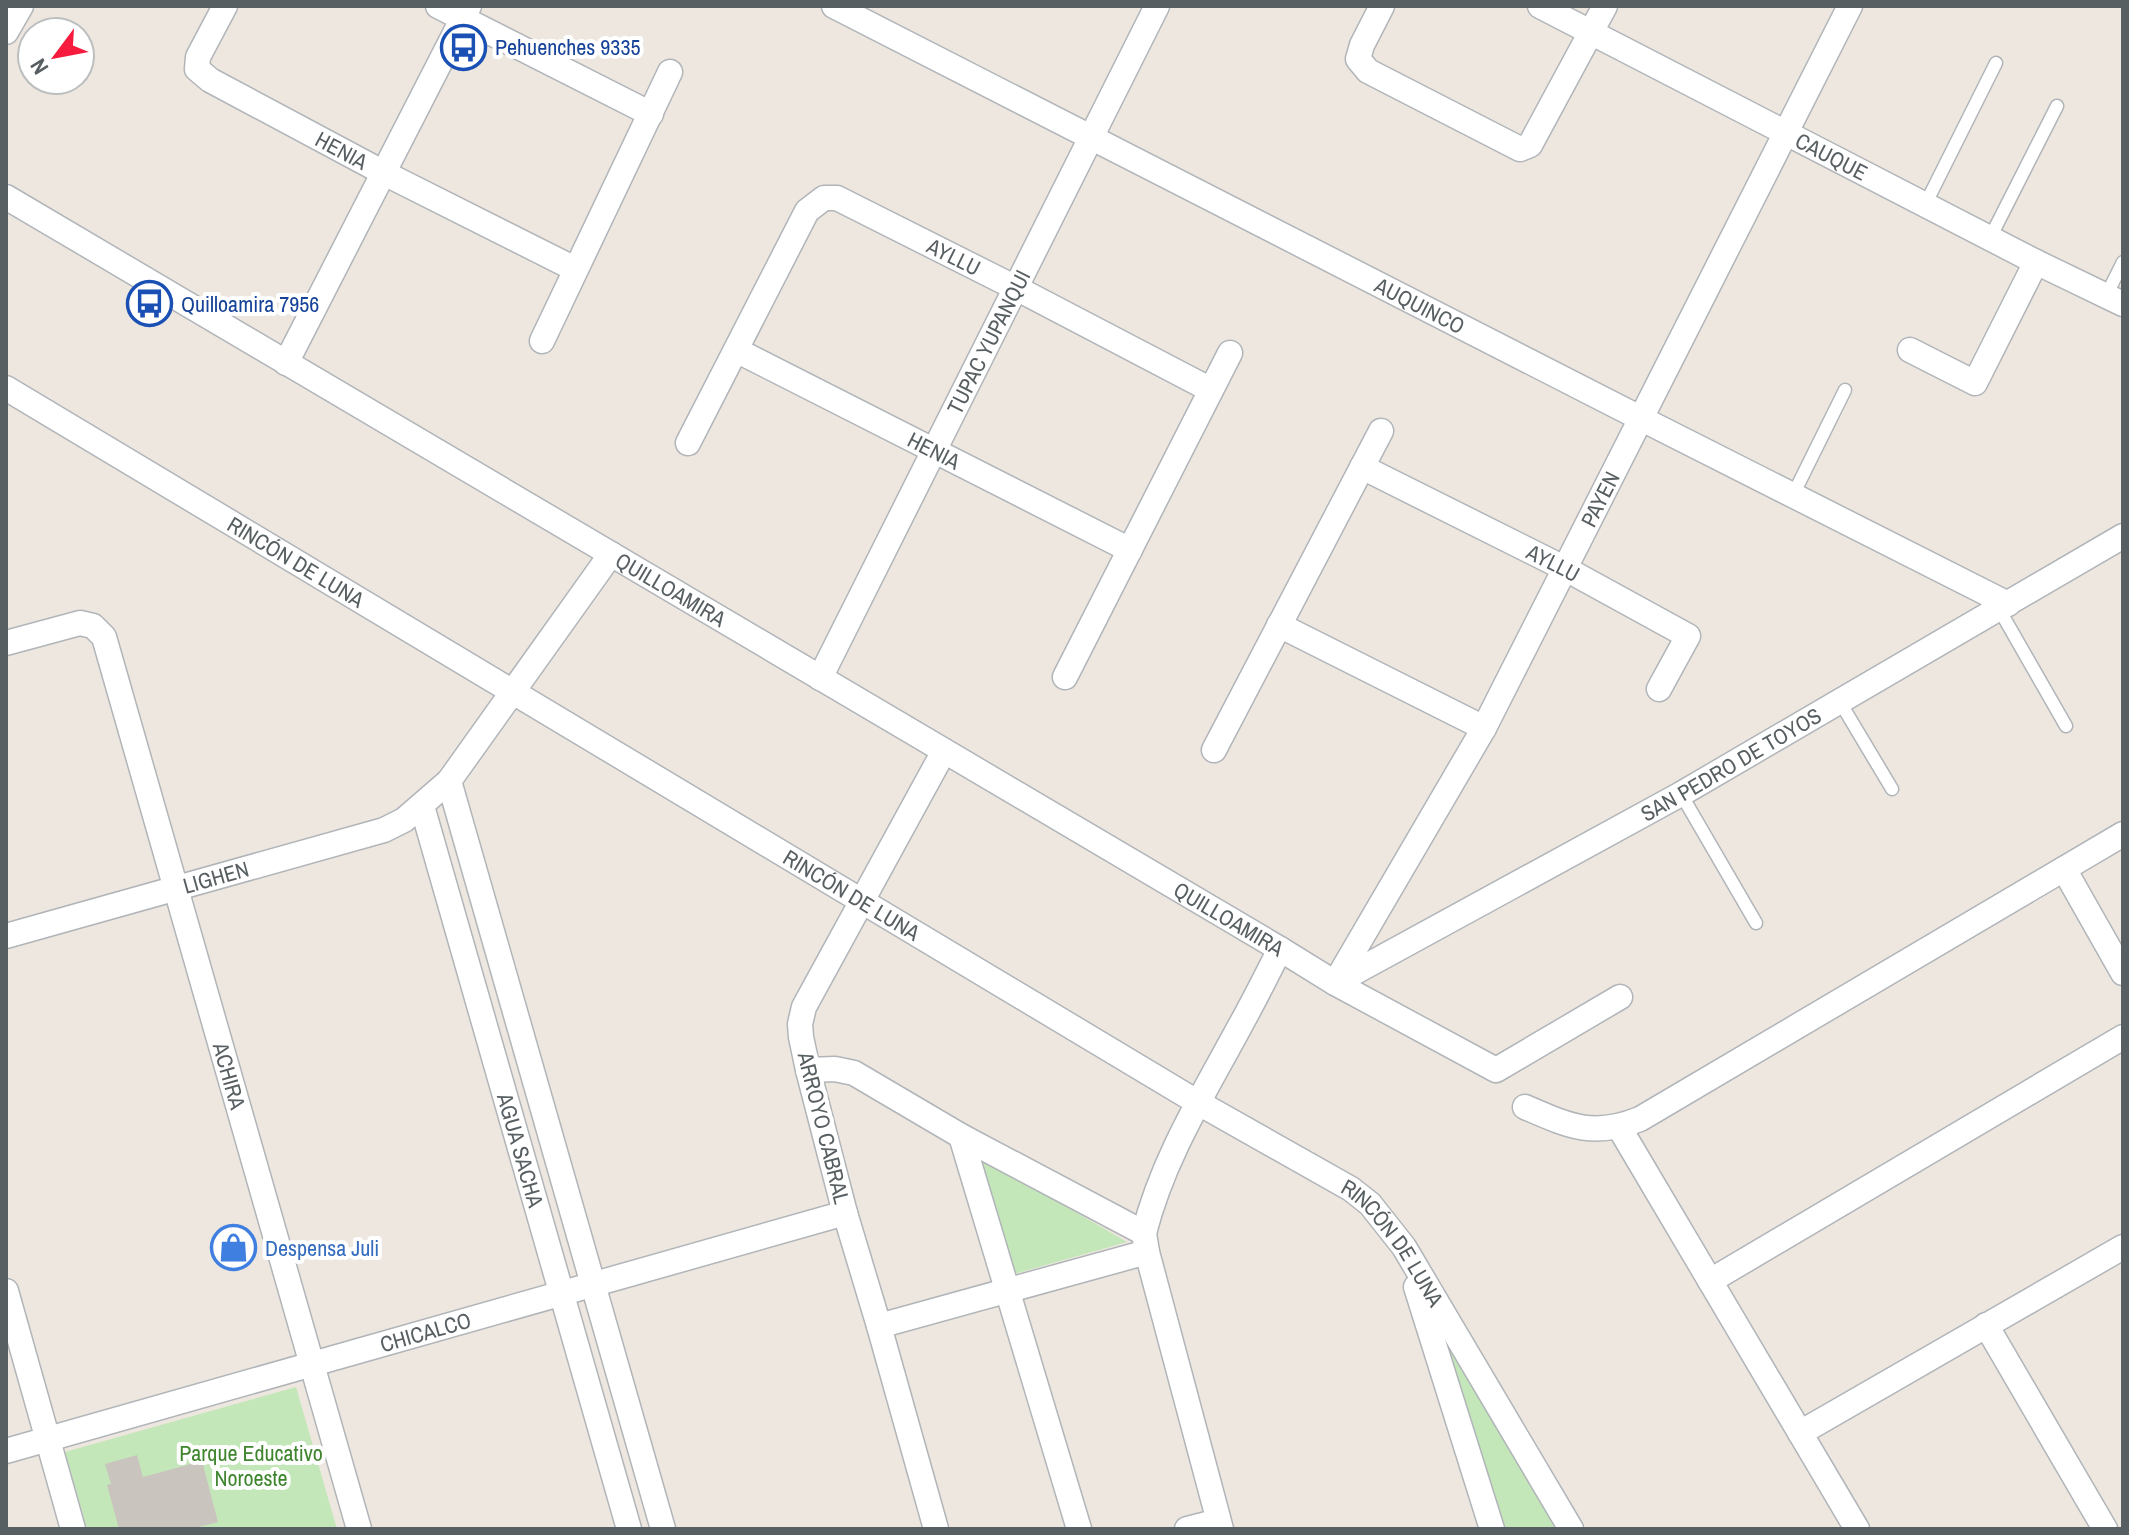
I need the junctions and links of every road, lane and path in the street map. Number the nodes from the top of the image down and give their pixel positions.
1 (21, 6) edge
2 (225, 6) edge
3 (438, 6) edge
4 (834, 6) edge
5 (1157, 6) edge
6 (1382, 6) edge
7 (1540, 6) edge
8 (1605, 6) edge
9 (1850, 6) edge
10 (466, 12) edge
11 (1592, 31) junction
12 (6, 32) edge
13 (1996, 63) dead end
14 (670, 72) dead end
15 (2057, 106) dead end
16 (651, 114) junction
17 (1785, 133) junction
18 (1091, 138) junction
19 (384, 173) junction
20 (6, 197) edge
21 (1925, 205) junction
22 (1990, 238) junction
23 (2036, 262) junction
24 (2123, 262) edge
25 (575, 269) junction
26 (1016, 288) junction
27 (2115, 300) edge
28 (542, 341) dead end
29 (736, 350) junction
30 (1910, 350) dead end
31 (1230, 353) dead end
32 (286, 363) junction
33 (6, 388) edge
34 (1211, 390) junction
35 (1845, 390) dead end
36 (1640, 418) junction
37 (1381, 431) dead end
38 (688, 443) dead end
39 (935, 450) junction
40 (1362, 467) junction
41 (1793, 495) junction
42 (2123, 536) edge
43 (1130, 550) junction
44 (611, 554) junction
45 (1564, 568) junction
46 (2003, 606) junction
47 (1279, 625) junction
48 (6, 643) edge
49 (1065, 677) dead end
50 (820, 678) junction
51 (1659, 689) dead end
52 (512, 690) junction
53 (1840, 702) junction
54 (2066, 726) dead end
55 (1484, 728) junction
56 (1214, 750) dead end
57 (944, 751) junction
58 (449, 781) junction
59 (1892, 789) dead end
60 (1681, 794) junction
61 (422, 806) junction
62 (2123, 834) edge
63 (2064, 869) junction
64 (176, 889) junction
65 (861, 900) junction
66 (1756, 923) dead end
67 (6, 936) edge
68 (1280, 949) junction
69 (2123, 973) edge
70 (1335, 983) junction
71 (1620, 997) dead end
72 (2123, 1037) edge
73 (808, 1070) junction
74 (1197, 1102) junction
75 (1525, 1107) dead end
76 (1619, 1127) junction
77 (961, 1136) junction
78 (845, 1213) junction
79 (1145, 1242) junction
80 (1404, 1247) junction
81 (2123, 1247) edge
82 (1710, 1281) junction
83 (594, 1284) junction
84 (1009, 1290) junction
85 (6, 1291) edge
86 (562, 1293) junction
87 (1986, 1325) junction
88 (879, 1326) junction
89 (312, 1364) junction
90 (1800, 1433) junction
91 (47, 1439) junction
92 (6, 1451) edge
93 (1220, 1525) edge
94 (73, 1529) edge
95 (359, 1529) edge
96 (629, 1529) edge
97 (663, 1529) edge
98 (936, 1529) edge
99 (1079, 1529) edge
100 (1187, 1529) edge
101 (1492, 1529) edge
102 (1571, 1529) edge
103 (1857, 1529) edge
104 (2105, 1529) edge

1 - 12 street
2 - 19 street, HENIA
3 - 10 street
4 - 18 street, AUQUINCO
5 - 18 street, TUPAC YUPANQUI
6 - 11 street
7 - 11 street, CAUQUE
8 - 11 street
9 - 17 street, PAYEN
10 - 16 street
10 - 19 street
11 - 17 street, CAUQUE
13 - 21 lane
14 - 16 street
15 - 22 lane
16 - 25 street
17 - 21 street, CAUQUE
17 - 36 street, PAYEN
18 - 26 street, TUPAC YUPANQUI
18 - 36 street, AUQUINCO
19 - 25 street, HENIA
19 - 32 street
20 - 32 street, QUILLOAMIRA
21 - 22 street, CAUQUE
22 - 23 street, CAUQUE
23 - 27 street, CAUQUE
23 - 30 street
24 - 27 lane
25 - 28 street
26 - 29 street, AYLLU
26 - 34 street, AYLLU
26 - 39 street, TUPAC YUPANQUI
29 - 38 street
29 - 39 street, HENIA
31 - 34 street
32 - 44 street, QUILLOAMIRA
33 - 52 street, RINCÓN DE LUNA
34 - 43 street
35 - 41 lane
36 - 41 street, AUQUINCO
36 - 45 street, PAYEN
37 - 40 street
39 - 43 street, HENIA
39 - 50 street, TUPAC YUPANQUI
40 - 45 street, AYLLU
40 - 47 street
41 - 46 street, AUQUINCO
42 - 46 street, SAN PEDRO DE TOYOS
43 - 49 street
44 - 50 street, QUILLOAMIRA
44 - 52 street
45 - 51 street, AYLLU
45 - 55 street, PAYEN
46 - 53 street, SAN PEDRO DE TOYOS
46 - 54 lane
47 - 55 street
47 - 56 street
48 - 64 street, ACHIRA
50 - 57 street, QUILLOAMIRA
52 - 58 street
52 - 65 street, RINCÓN DE LUNA
53 - 59 lane
53 - 60 street, SAN PEDRO DE TOYOS
55 - 70 street, PAYEN
57 - 65 street, ARROYO CABRAL
57 - 68 street, QUILLOAMIRA
58 - 61 street
58 - 83 street, AGUA SACHA
60 - 66 lane
60 - 70 street, SAN PEDRO DE TOYOS
61 - 64 street, LIGHEN
61 - 86 street, AGUA SACHA
62 - 63 street
63 - 69 street
63 - 76 street
64 - 67 street, LIGHEN
64 - 89 street, ACHIRA
65 - 73 street, ARROYO CABRAL
65 - 74 street, RINCÓN DE LUNA
68 - 70 street, QUILLOAMIRA
68 - 74 street
70 - 71 street, QUILLOAMIRA
72 - 82 street
73 - 77 street
73 - 78 street, ARROYO CABRAL
74 - 79 street
74 - 80 street, RINCÓN DE LUNA
75 - 76 street
76 - 82 street
77 - 79 street
77 - 84 street
78 - 83 street, CHICALCO
78 - 88 street, ARROYO CABRAL
79 - 84 street
79 - 93 street
80 - 101 street
80 - 102 street, RINCÓN DE LUNA
81 - 87 street
82 - 90 street
83 - 86 street, CHICALCO
83 - 97 street, AGUA SACHA
84 - 88 street
84 - 99 street
85 - 91 street
86 - 89 street, CHICALCO
86 - 96 street, AGUA SACHA
87 - 90 street
87 - 104 street
88 - 98 street, ARROYO CABRAL
89 - 91 street, CHICALCO
89 - 95 street, ACHIRA
90 - 103 street
91 - 92 street, CHICALCO
91 - 94 street
93 - 100 street

